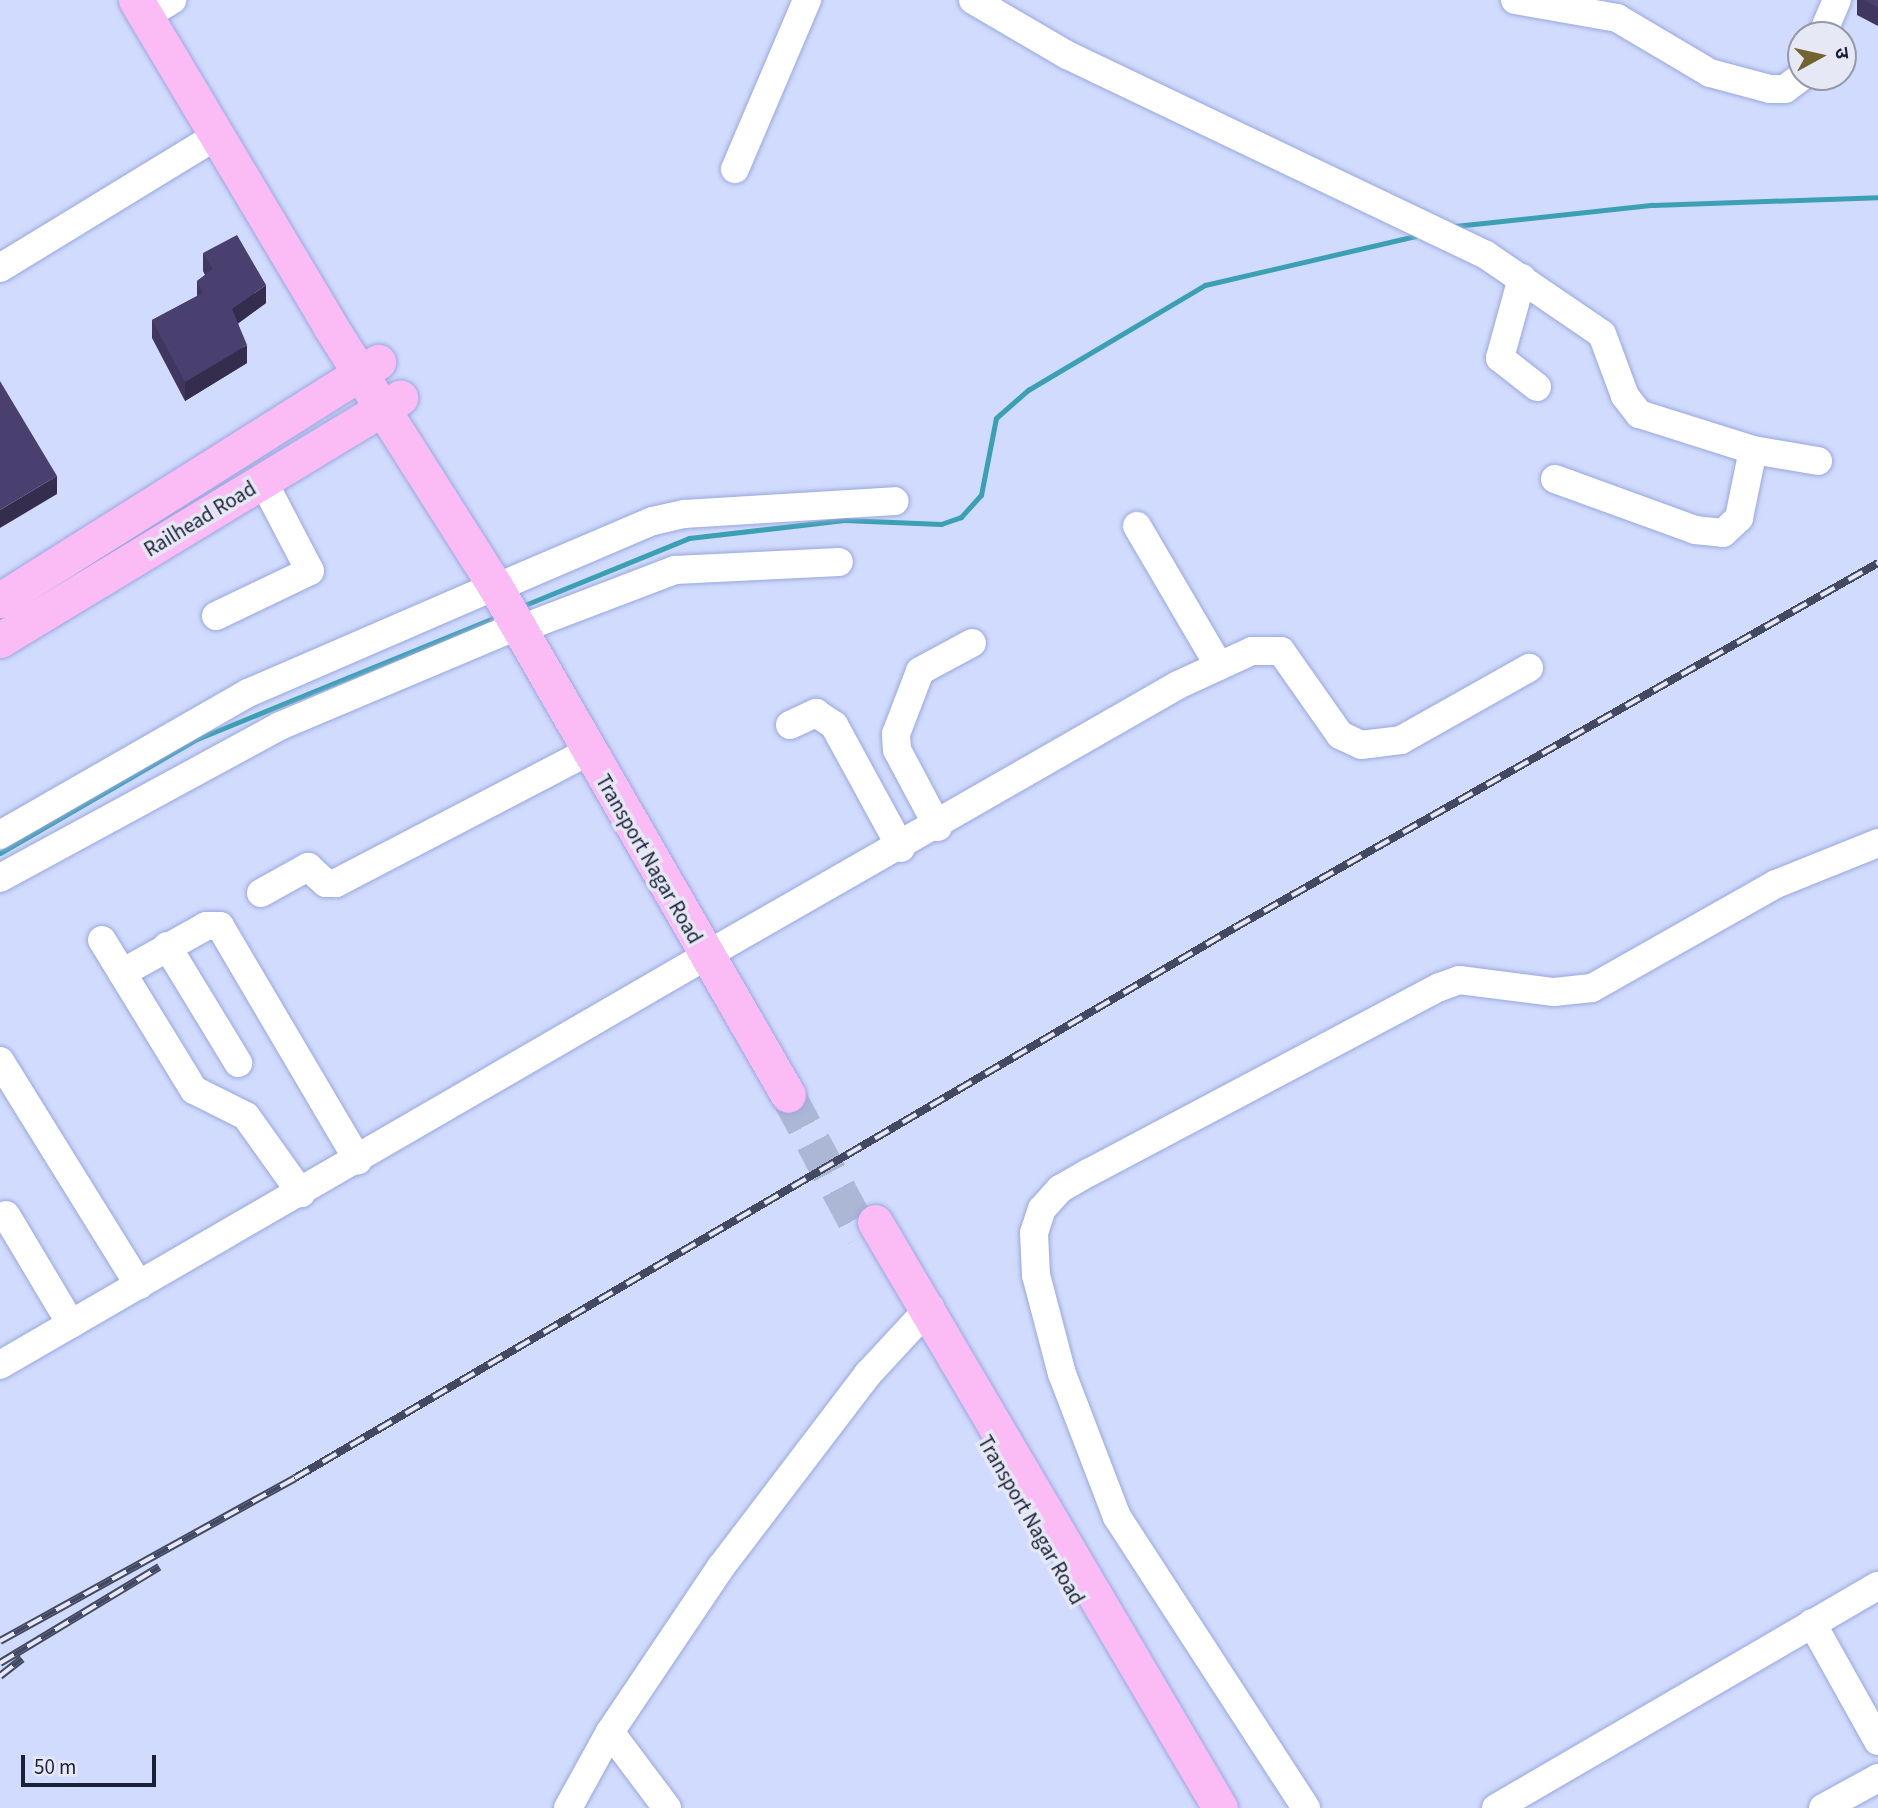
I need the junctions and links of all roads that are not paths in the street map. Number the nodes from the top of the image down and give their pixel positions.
1 (807, 0) edge
2 (974, 0) edge
3 (1515, 0) edge
4 (1837, 0) edge
5 (156, 7) edge
6 (1828, 21) edge
7 (1787, 85) edge
8 (218, 135) junction
9 (735, 169) dead end
10 (0, 268) edge
11 (1522, 278) junction
12 (330, 326) junction
13 (370, 368) junction
14 (1537, 387) dead end
15 (322, 403) junction
16 (391, 404) junction
17 (345, 432) junction
18 (403, 440) junction
19 (1754, 450) junction
20 (1818, 461) dead end
21 (1555, 479) dead end
22 (263, 481) junction
23 (895, 501) dead end
24 (1137, 526) dead end
25 (839, 562) dead end
26 (0, 600) edge
27 (515, 604) junction
28 (216, 617) dead end
29 (0, 640) edge
30 (972, 643) dead end
31 (1219, 666) junction
32 (1529, 668) dead end
33 (790, 724) dead end
34 (588, 752) junction
35 (938, 827) junction
36 (0, 835) edge
37 (1878, 843) edge
38 (901, 848) junction
39 (0, 878) edge
40 (261, 893) dead end
41 (102, 940) dead end
42 (167, 946) junction
43 (711, 953) junction
44 (122, 973) junction
45 (0, 1061) edge
46 (238, 1063) dead end
47 (794, 1092) tunnel mouth
48 (358, 1160) junction
49 (301, 1193) junction
50 (6, 1215) dead end
51 (869, 1229) tunnel mouth
52 (139, 1285) junction
53 (923, 1313) junction
54 (71, 1324) junction
55 (3, 1358) edge
56 (1873, 1597) edge
57 (1812, 1623) junction
58 (610, 1732) junction
59 (1878, 1741) edge
60 (1878, 1778) edge
61 (568, 1808) edge
62 (667, 1808) edge
63 (1195, 1808) edge
64 (1220, 1808) edge
65 (1306, 1808) edge
66 (1496, 1808) edge
67 (1822, 1808) edge

1 - 9 street
2 - 11 street
3 - 7 street
4 - 6 street
5 - 8 main road
5 - 13 main road
8 - 10 street
8 - 12 main road
11 - 14 street
11 - 19 street
12 - 13 main road
12 - 15 main road
13 - 15 main road, Railhead Road
13 - 16 main road
15 - 26 main road, Railhead Road
16 - 17 main road, Railhead Road
16 - 18 main road
16 - 27 main road
17 - 18 main road
17 - 22 main road, Railhead Road
18 - 27 main road
19 - 20 street
19 - 21 street
22 - 28 street
22 - 29 main road, Railhead Road
23 - 27 street
24 - 31 street
25 - 27 street
27 - 34 main road, Transport Nagar Road
27 - 36 street
27 - 39 street
27 - 43 main road
30 - 35 street
31 - 32 street
31 - 35 street
33 - 38 street
34 - 40 street
34 - 43 main road, Transport Nagar Road
35 - 38 street
37 - 65 street
38 - 43 street
41 - 44 street
42 - 44 street
42 - 46 street
42 - 48 street
43 - 47 main road, Transport Nagar Road
43 - 48 street
44 - 49 street
45 - 52 street
48 - 49 street
49 - 52 street
50 - 54 street
51 - 53 main road, Transport Nagar Road
52 - 54 street
53 - 58 street
53 - 63 main road, Transport Nagar Road
53 - 64 main road, Transport Nagar Road
54 - 55 street
56 - 57 street
57 - 59 street
57 - 66 street
58 - 61 street
58 - 62 street
60 - 67 street

